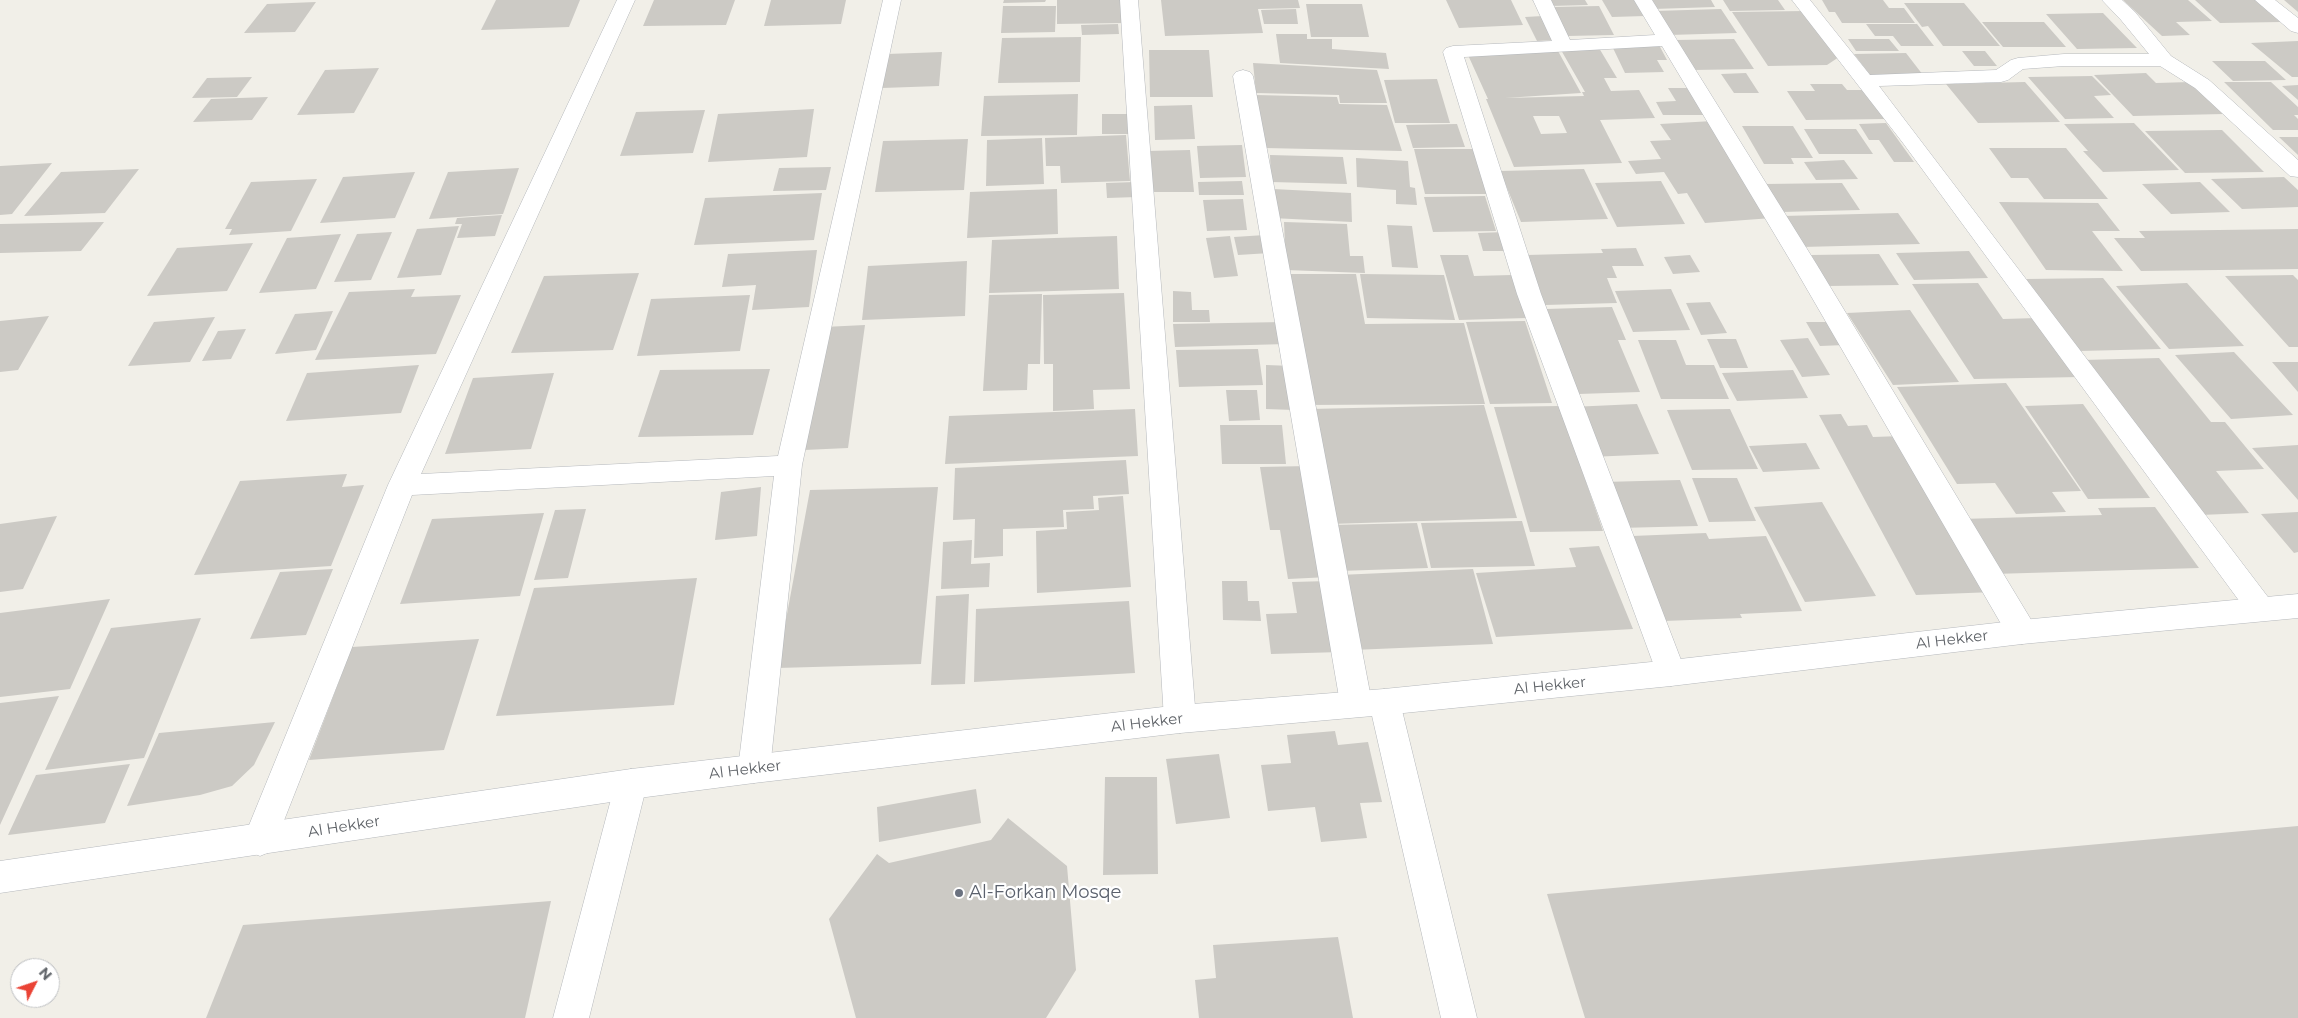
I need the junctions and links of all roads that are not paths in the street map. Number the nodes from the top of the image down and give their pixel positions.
1 (626, 0) edge
2 (892, 0) edge
3 (1129, 0) edge
4 (1542, 0) edge
5 (1643, 0) edge
6 (1801, 0) edge
7 (2111, 0) edge
8 (2264, 0) edge
9 (2298, 27) edge
10 (1670, 40) junction
11 (1563, 45) junction
12 (2164, 60) junction
13 (1243, 76) dead end
14 (1864, 81) junction
15 (2298, 171) edge
16 (789, 465) junction
17 (402, 486) junction
18 (2298, 606) edge
19 (2261, 608) junction
20 (2022, 632) junction
21 (1671, 673) junction
22 (1370, 703) junction
23 (1180, 719) junction
24 (754, 769) junction
25 (631, 784) junction
26 (260, 840) junction
27 (0, 877) edge
28 (571, 1018) edge
29 (1459, 1018) edge

1 - 17 street
2 - 16 street
3 - 23 street
4 - 11 street
5 - 10 street
6 - 14 street
7 - 12 street
8 - 9 street
10 - 11 street
10 - 20 street
11 - 21 street
12 - 14 street
12 - 15 street
13 - 22 street
14 - 19 street
16 - 17 street
16 - 24 street
17 - 26 street
18 - 19 street, Al Hekker
19 - 20 street, Al Hekker
20 - 21 street, Al Hekker
21 - 22 street, Al Hekker
22 - 23 street, Al Hekker
22 - 29 street
23 - 24 street, Al Hekker
24 - 25 street, Al Hekker
25 - 26 street, Al Hekker
25 - 28 street
26 - 27 street, Al Hekker

